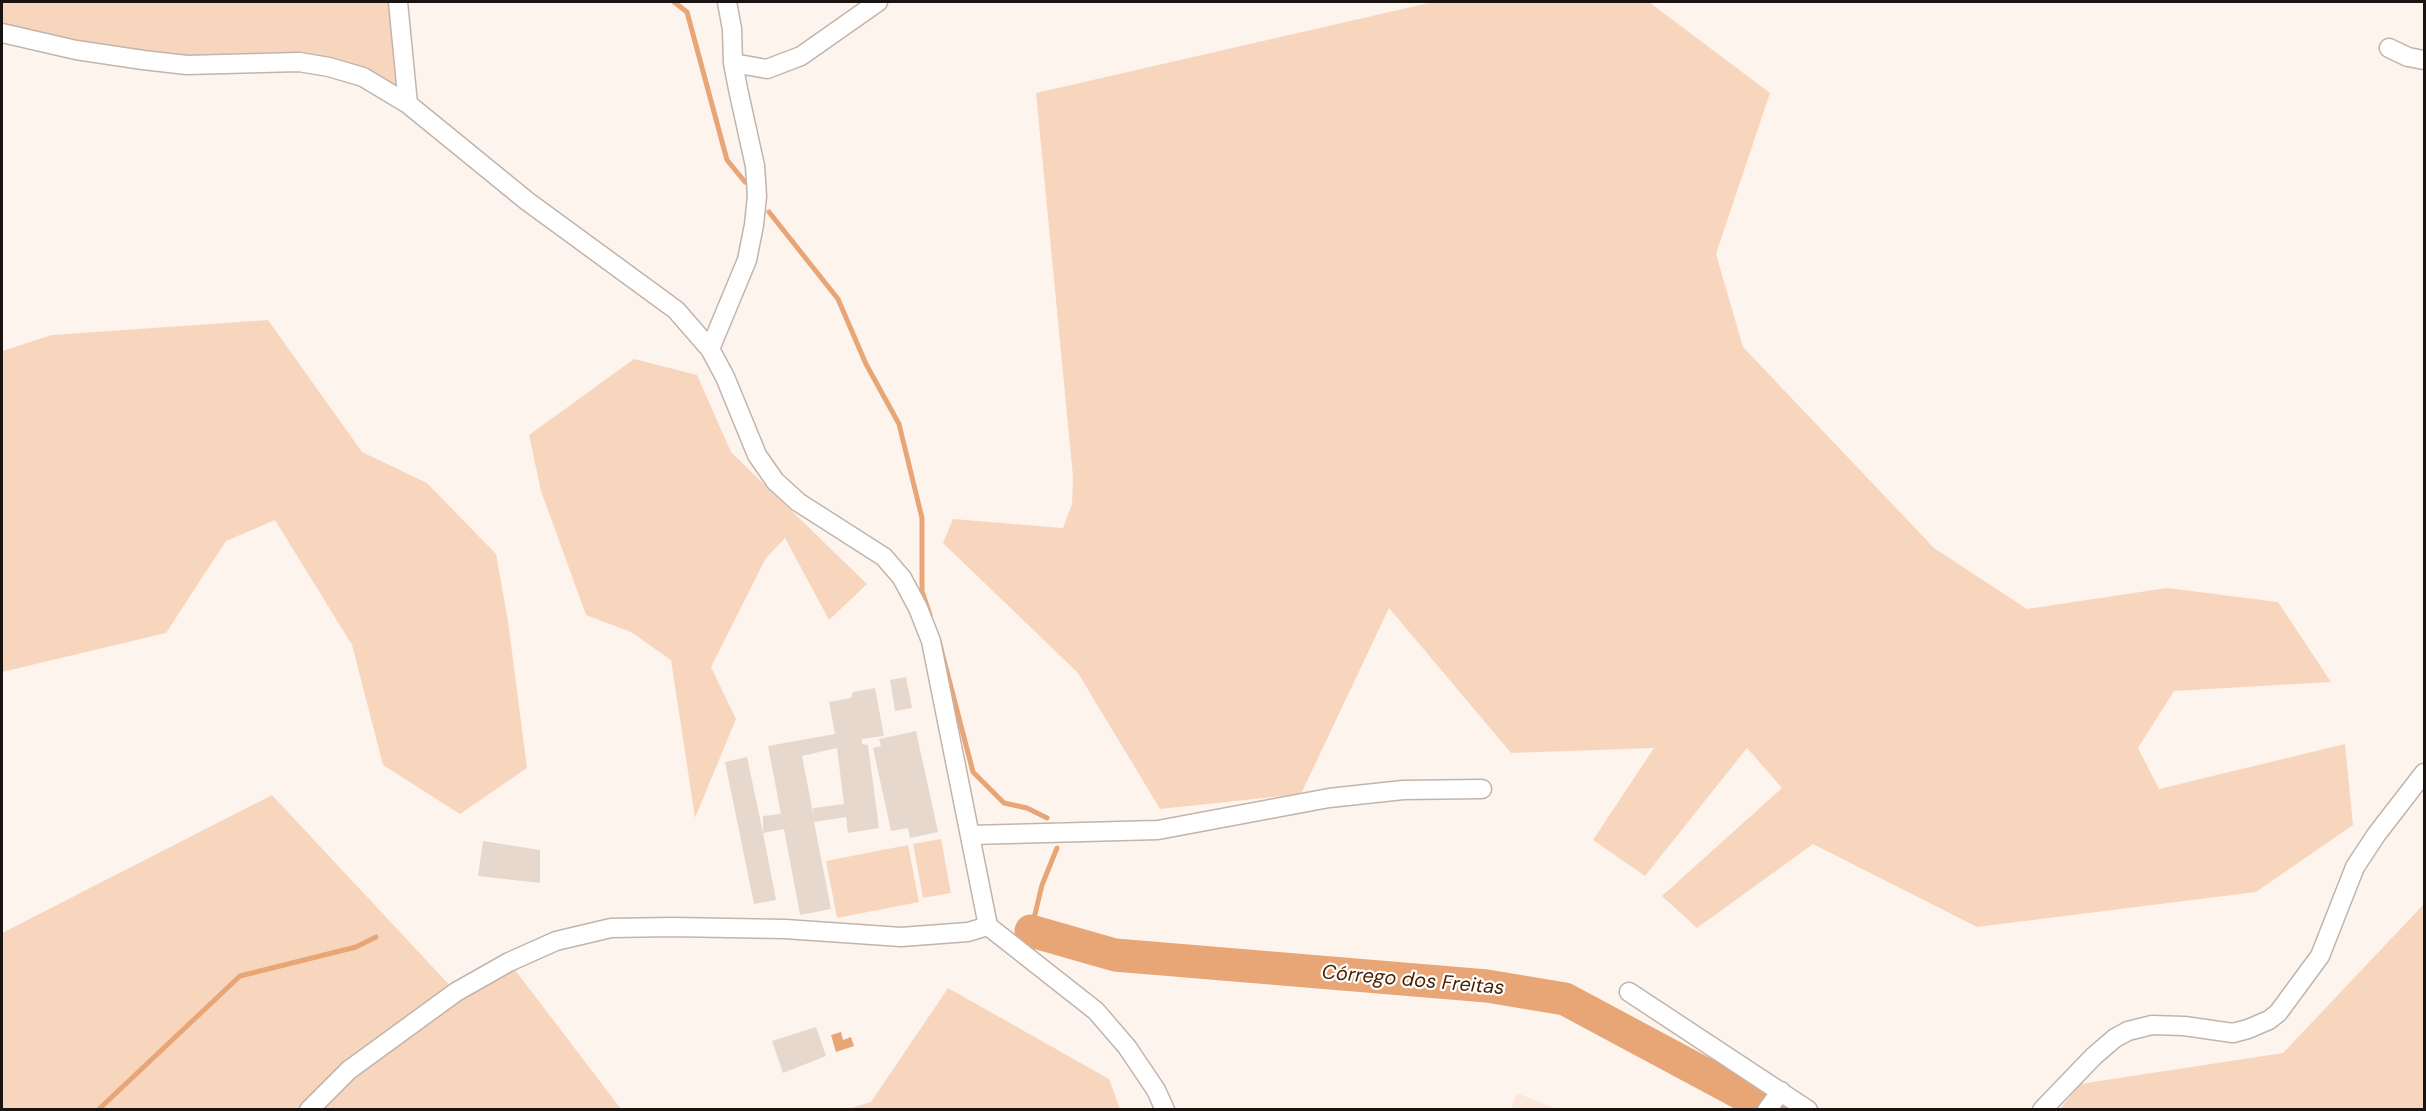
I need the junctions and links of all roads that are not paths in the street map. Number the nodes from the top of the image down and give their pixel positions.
1 (398, 2) edge
2 (727, 2) edge
3 (878, 2) edge
4 (2, 33) edge
5 (2389, 48) dead end
6 (2424, 60) edge
7 (734, 63) junction
8 (408, 104) junction
9 (710, 349) junction
10 (2424, 773) edge
11 (1482, 789) dead end
12 (971, 836) junction
13 (988, 926) junction
14 (1629, 992) dead end
15 (1775, 1100) edge
16 (309, 1110) edge
17 (1165, 1110) edge
18 (1808, 1110) edge
19 (2042, 1110) edge

1 - 8 street
2 - 7 street
3 - 7 street
4 - 8 street
5 - 6 street
7 - 9 street
8 - 9 street
9 - 12 street
10 - 19 street
11 - 12 street
12 - 13 street
13 - 16 street
13 - 17 street
14 - 15 street
15 - 18 street

